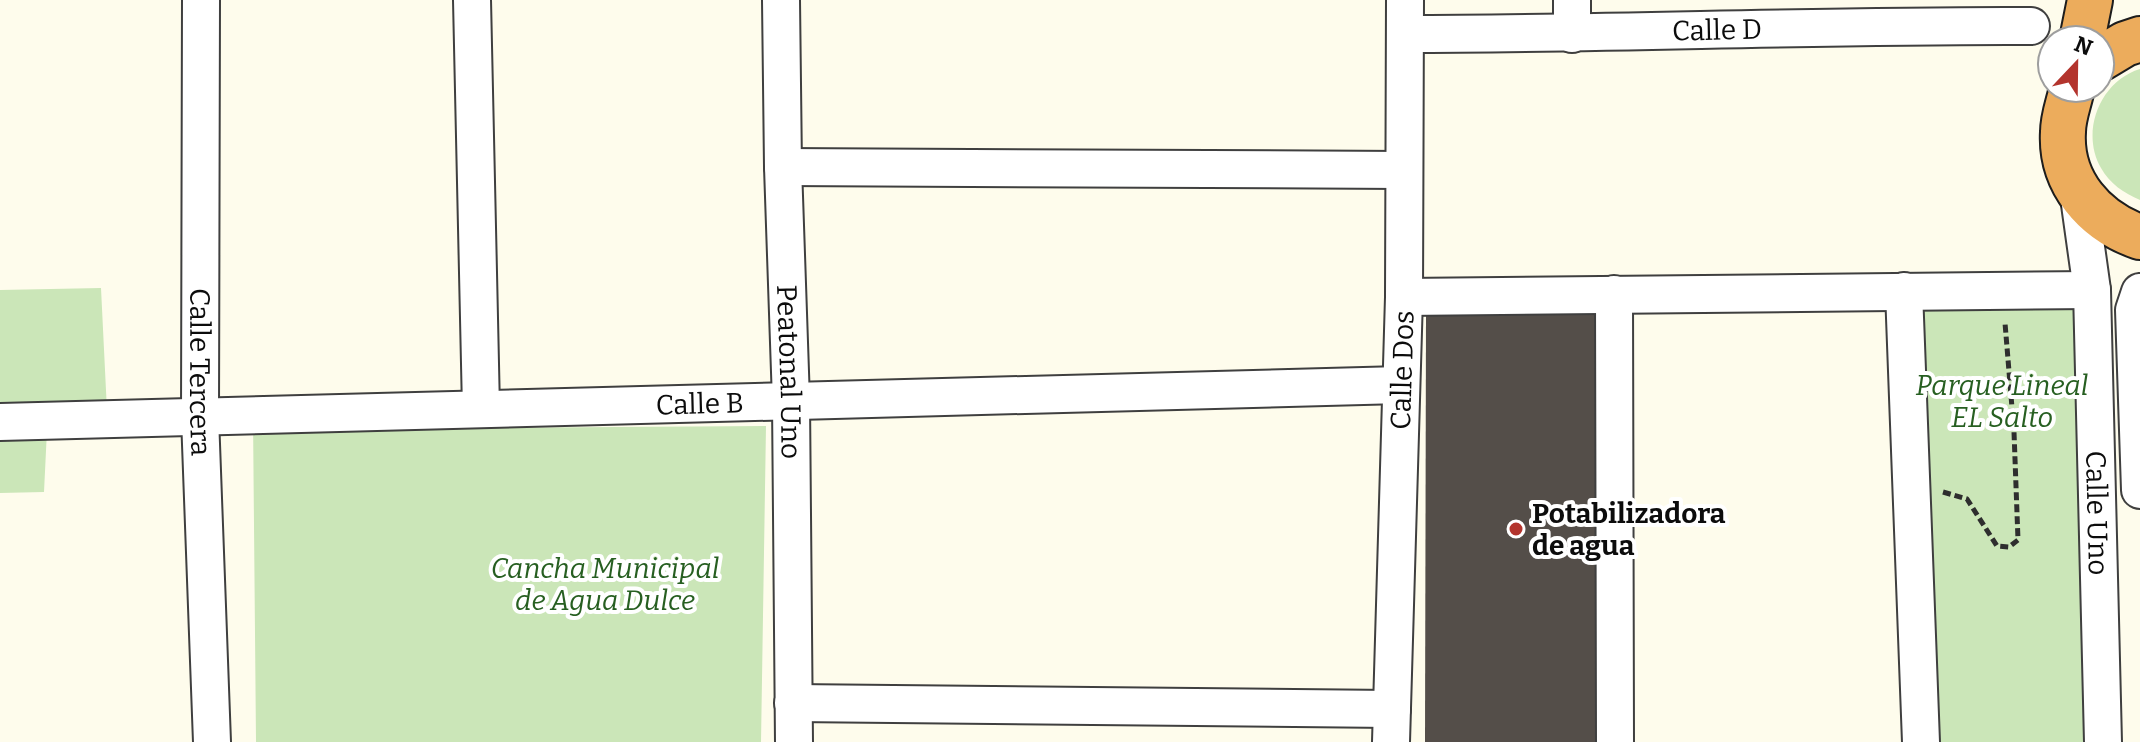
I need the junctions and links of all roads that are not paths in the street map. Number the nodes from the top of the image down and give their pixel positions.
1 (201, 0) edge
2 (472, 0) edge
3 (781, 0) edge
4 (2090, 0) edge
5 (1851, 13) edge
6 (1708, 14) edge
7 (1405, 17) edge
8 (1572, 17) edge
9 (2085, 24) edge
10 (2031, 26) dead end
11 (2140, 39) edge
12 (2116, 49) edge
13 (2070, 104) edge
14 (783, 167) junction
15 (1404, 170) junction
16 (2078, 190) junction
17 (2140, 237) edge
18 (2092, 290) junction
19 (1904, 291) junction
20 (2140, 292) edge
21 (1614, 294) junction
22 (1404, 297) junction
23 (1401, 385) junction
24 (791, 401) junction
25 (481, 409) junction
26 (200, 417) junction
27 (0, 422) edge
28 (2140, 490) edge
29 (793, 703) junction
30 (1392, 725) edge
31 (212, 742) edge
32 (794, 742) edge
33 (1615, 742) edge
34 (1921, 742) edge
35 (2103, 742) edge

1 - 26 street, Calle Tercera
2 - 25 street
3 - 14 street, Peatonal Uno
4 - 9 highway
5 - 6 street, Calle D
5 - 10 street, Calle D
6 - 8 street, Calle D
7 - 8 street, Calle D
7 - 15 street, Calle Dos
11 - 12 highway
13 - 16 highway
14 - 15 street
14 - 24 street, Peatonal Uno
15 - 22 street, Calle Dos
16 - 17 highway
16 - 18 street, Calle Uno
18 - 19 street
18 - 35 street, Calle Uno
19 - 21 street
19 - 34 street
20 - 28 street, Calle Uno
21 - 22 street
21 - 33 street
22 - 23 street, Calle Dos
23 - 24 street, Calle B
23 - 30 street, Calle Dos
24 - 25 street, Calle B
24 - 29 street, Peatonal Uno
25 - 26 street, Calle B
26 - 27 street, Calle B
26 - 31 street, Calle Tercera
29 - 30 street
29 - 32 street, Peatonal Uno

